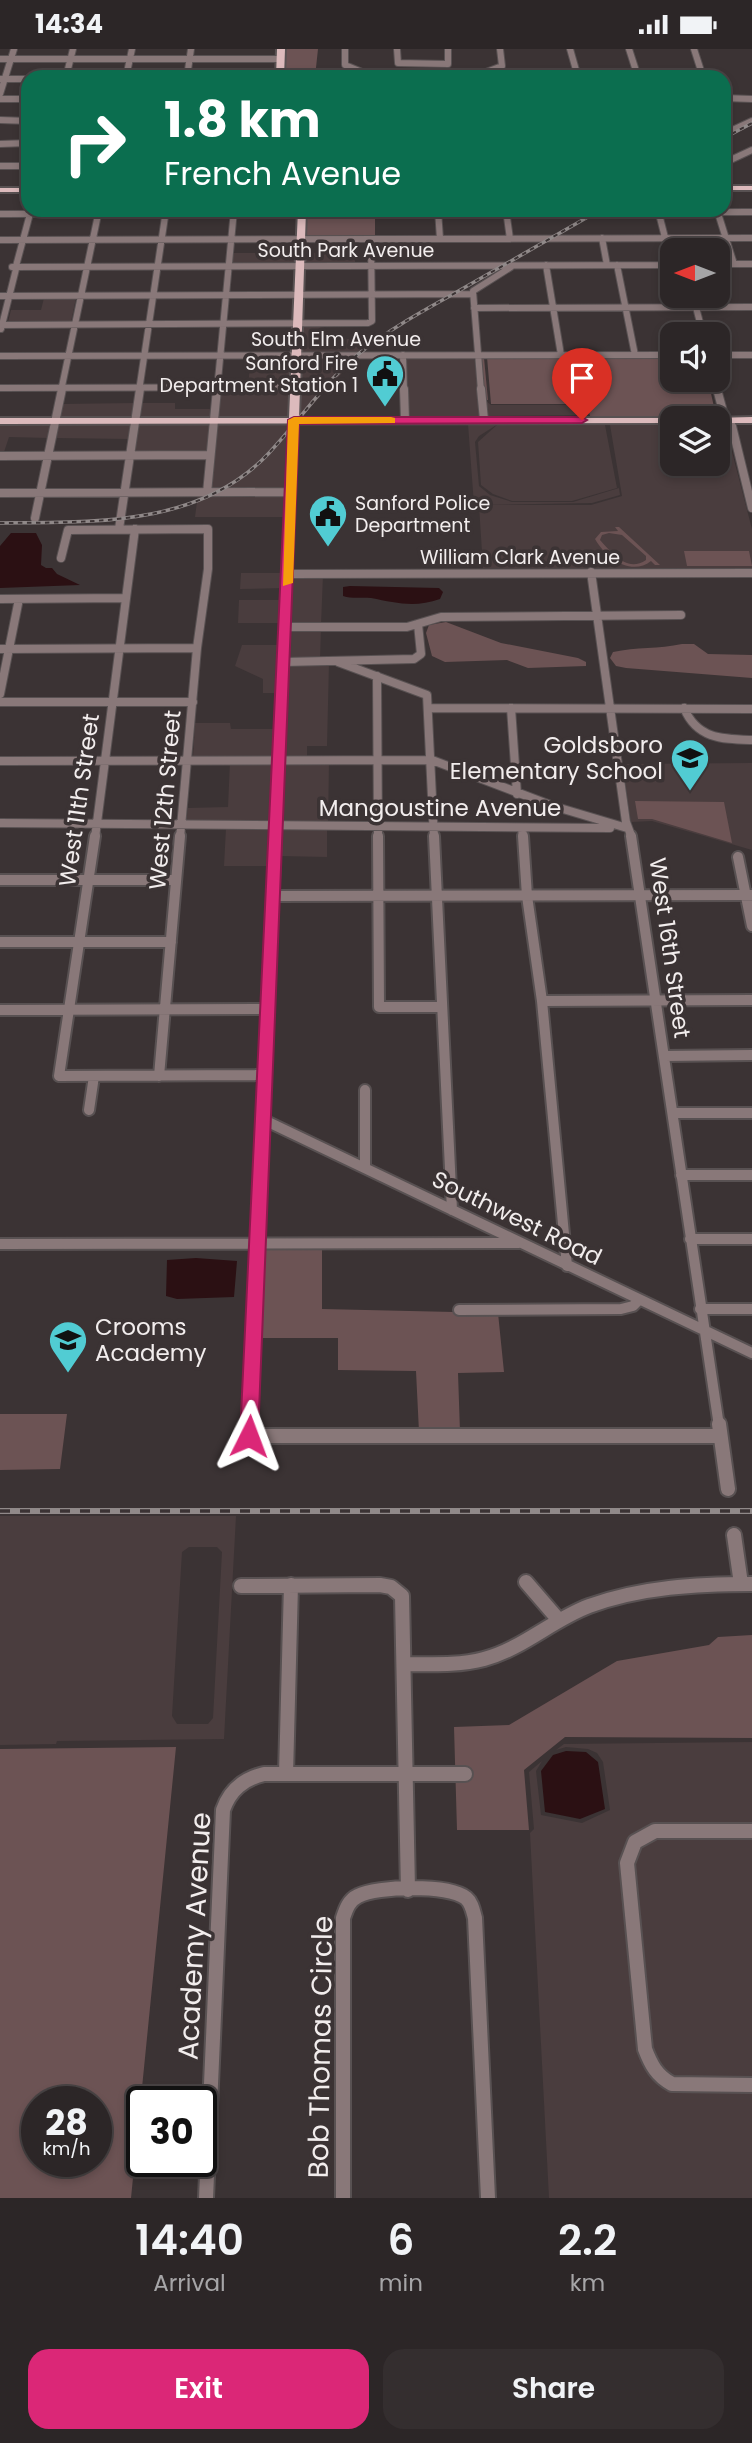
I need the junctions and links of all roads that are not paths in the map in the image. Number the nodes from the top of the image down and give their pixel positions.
1 (14, 49) edge
2 (73, 49) edge
3 (132, 49) edge
4 (191, 49) edge
5 (282, 49) edge
6 (345, 49) edge
7 (397, 49) edge
8 (448, 49) edge
9 (500, 49) edge
10 (570, 49) edge
11 (629, 49) edge
12 (636, 49) edge
13 (694, 49) edge
14 (0, 59) edge
15 (10, 59) junction
16 (71, 59) junction
17 (130, 59) junction
18 (190, 59) junction
19 (281, 59) junction
20 (68, 70) edge
21 (128, 70) edge
22 (188, 70) edge
23 (280, 70) edge
24 (355, 70) edge
25 (492, 70) edge
26 (576, 70) edge
27 (637, 70) edge
28 (639, 70) edge
29 (701, 70) edge
30 (2, 79) edge
31 (21, 79) edge
32 (0, 94) edge
33 (731, 98) edge
34 (0, 99) edge
35 (21, 99) edge
36 (752, 99) edge
37 (0, 120) edge
38 (21, 121) edge
39 (752, 121) edge
40 (731, 131) edge
41 (0, 143) edge
42 (21, 143) edge
43 (752, 151) edge
44 (736, 159) junction
45 (752, 160) edge
46 (731, 161) edge
47 (0, 166) edge
48 (21, 166) edge
49 (731, 188) edge
50 (752, 188) edge
51 (0, 190) edge
52 (21, 190) edge
53 (731, 211) edge
54 (752, 212) edge
55 (21, 213) edge
56 (0, 214) edge
57 (29, 217) edge
58 (97, 217) edge
59 (164, 217) edge
60 (233, 217) edge
61 (302, 217) edge
62 (438, 217) edge
63 (507, 217) edge
64 (660, 217) edge
65 (720, 217) edge
66 (602, 238) junction
67 (660, 238) edge
68 (665, 238) edge
69 (725, 238) edge
70 (730, 238) edge
71 (752, 238) edge
72 (302, 239) junction
73 (370, 239) junction
74 (440, 239) junction
75 (510, 239) junction
76 (0, 240) edge
77 (23, 240) junction
78 (92, 240) junction
79 (162, 240) junction
80 (231, 240) junction
81 (730, 252) edge
82 (730, 264) edge
83 (734, 264) junction
84 (752, 264) edge
85 (513, 265) junction
86 (547, 265) junction
87 (607, 265) junction
88 (617, 265) junction
89 (660, 265) edge
90 (229, 266) junction
91 (300, 266) junction
92 (371, 266) junction
93 (14, 267) junction
94 (89, 267) junction
95 (159, 267) junction
96 (371, 294) junction
97 (473, 294) junction
98 (80, 295) junction
99 (153, 295) junction
100 (226, 295) junction
101 (299, 295) junction
102 (0, 296) edge
103 (9, 296) junction
104 (730, 307) edge
105 (752, 307) edge
106 (474, 308) junction
107 (554, 308) junction
108 (626, 308) junction
109 (660, 308) edge
110 (75, 324) junction
111 (149, 324) junction
112 (223, 324) junction
113 (297, 324) junction
114 (1, 327) edge
115 (69, 355) junction
116 (145, 355) junction
117 (221, 355) junction
118 (296, 355) junction
119 (403, 355) junction
120 (477, 355) junction
121 (561, 355) junction
122 (635, 355) junction
123 (660, 355) edge
124 (730, 355) edge
125 (752, 355) edge
126 (0, 356) edge
127 (62, 387) junction
128 (140, 387) junction
129 (217, 387) junction
130 (295, 387) junction
131 (0, 388) edge
132 (294, 420) junction
133 (484, 420) junction
134 (660, 420) edge
135 (730, 420) edge
136 (752, 420) edge
137 (0, 421) edge
138 (56, 421) junction
139 (135, 421) junction
140 (214, 421) junction
141 (405, 421) junction
142 (730, 425) edge
143 (0, 456) edge
144 (48, 456) junction
145 (130, 456) junction
146 (210, 456) junction
147 (740, 456) junction
148 (752, 456) edge
149 (291, 492) junction
150 (0, 493) edge
151 (41, 493) junction
152 (124, 493) junction
153 (207, 493) junction
154 (750, 493) edge
155 (752, 507) edge
156 (35, 518) dead end
157 (119, 529) junction
158 (135, 529) junction
159 (61, 558) dead end
160 (591, 572) junction
161 (752, 573) edge
162 (288, 574) junction
163 (125, 598) junction
164 (0, 599) edge
165 (19, 599) junction
166 (681, 615) dead end
167 (598, 616) junction
168 (418, 624) junction
169 (285, 627) junction
170 (120, 648) junction
171 (197, 648) junction
172 (4, 649) edge
173 (284, 661) junction
174 (338, 661) junction
175 (377, 676) junction
176 (0, 694) edge
177 (0, 702) edge
178 (113, 702) junction
179 (193, 702) junction
180 (429, 708) junction
181 (511, 708) junction
182 (609, 708) junction
183 (684, 708) junction
184 (752, 709) edge
185 (752, 740) edge
186 (189, 760) junction
187 (280, 760) junction
188 (377, 760) junction
189 (432, 760) junction
190 (0, 761) edge
191 (105, 761) junction
192 (517, 794) junction
193 (0, 823) edge
194 (97, 823) junction
195 (182, 824) junction
196 (277, 827) junction
197 (379, 827) junction
198 (434, 827) junction
199 (522, 828) junction
200 (627, 828) junction
201 (738, 857) dead end
202 (0, 880) edge
203 (87, 880) junction
204 (177, 880) junction
205 (640, 895) junction
206 (749, 895) edge
207 (274, 896) junction
208 (379, 896) junction
209 (437, 896) junction
210 (527, 896) junction
211 (752, 926) edge
212 (0, 942) edge
213 (77, 942) junction
214 (171, 942) junction
215 (656, 1000) junction
216 (752, 1000) edge
217 (542, 1001) junction
218 (442, 1007) junction
219 (164, 1009) junction
220 (269, 1009) junction
221 (0, 1010) edge
222 (68, 1010) junction
223 (752, 1055) edge
224 (664, 1056) junction
225 (266, 1075) junction
226 (94, 1076) junction
227 (159, 1076) junction
228 (365, 1090) dead end
229 (89, 1110) dead end
230 (673, 1113) junction
231 (752, 1113) edge
232 (264, 1120) junction
233 (365, 1168) junction
234 (681, 1175) junction
235 (752, 1175) edge
236 (452, 1210) junction
237 (690, 1239) junction
238 (752, 1239) edge
239 (522, 1243) junction
240 (0, 1244) edge
241 (258, 1244) junction
242 (567, 1266) junction
243 (639, 1300) junction
244 (701, 1309) junction
245 (752, 1309) edge
246 (459, 1310) dead end
247 (703, 1330) junction
248 (752, 1353) edge
249 (720, 1436) junction
250 (728, 1489) dead end
251 (734, 1535) dead end
252 (526, 1582) dead end
253 (746, 1584) edge
254 (241, 1585) dead end
255 (291, 1585) junction
256 (557, 1618) junction
257 (404, 1664) junction
258 (286, 1774) junction
259 (405, 1774) junction
260 (465, 1774) dead end
261 (752, 1831) edge
262 (408, 1890) junction
263 (752, 2085) edge
264 (206, 2198) edge
265 (343, 2198) edge
266 (488, 2198) edge

1 - 15 street
2 - 16 street
3 - 17 street
4 - 18 street
5 - 19 main road
6 - 24 street
7 - 8 street
9 - 25 street
10 - 26 street
11 - 27 street
12 - 28 street
13 - 29 street
14 - 15 street
15 - 16 street
15 - 30 street
16 - 17 street
16 - 20 street
17 - 18 street
17 - 21 street
18 - 19 street
18 - 22 street
19 - 23 main road
30 - 31 street
30 - 32 street
33 - 36 street
34 - 35 street
37 - 38 street
39 - 40 street
41 - 42 street
43 - 44 street
44 - 45 street
44 - 46 street
47 - 48 street
49 - 50 main road
51 - 52 main road
53 - 54 street
55 - 56 street
57 - 77 street
58 - 78 street
59 - 79 street
60 - 80 street
61 - 72 main road
62 - 74 street
63 - 75 street
64 - 68 street
65 - 69 street
66 - 67 street
66 - 75 street
66 - 87 street
70 - 71 street
72 - 73 street
72 - 80 street
72 - 91 main road
73 - 74 street
73 - 92 street
74 - 75 street
76 - 77 street
77 - 78 street
77 - 93 street
78 - 79 street
78 - 94 street
79 - 80 street
79 - 95 street
80 - 90 street
81 - 83 street
82 - 83 street
83 - 84 street
85 - 86 street, South Park Avenue
85 - 92 street, South Park Avenue
85 - 97 street
86 - 87 street, South Park Avenue
86 - 107 street
87 - 88 street, South Park Avenue
88 - 89 street, South Park Avenue
88 - 108 street
90 - 91 street, South Park Avenue
90 - 95 street, South Park Avenue
90 - 100 street
91 - 92 street, South Park Avenue
91 - 101 main road
92 - 96 street
93 - 94 street, South Park Avenue
93 - 103 street
94 - 95 street, South Park Avenue
94 - 98 street
95 - 99 street
96 - 97 street
96 - 101 street
96 - 113 street
97 - 106 street
98 - 99 street
98 - 103 street
98 - 110 street
99 - 100 street
99 - 111 street
100 - 101 street
100 - 112 street
101 - 113 main road
102 - 103 street
103 - 114 street
104 - 105 street
106 - 107 street
106 - 120 street
107 - 108 street
107 - 121 street
108 - 109 street
108 - 122 street
110 - 111 street
110 - 114 street
110 - 115 street
111 - 112 street
111 - 116 street
112 - 113 street
112 - 117 street
113 - 118 main road
115 - 116 street, South Elm Avenue
115 - 126 street, South Elm Avenue
115 - 127 street
116 - 117 street, South Elm Avenue
116 - 128 street
117 - 118 street, South Elm Avenue
117 - 129 street
118 - 119 street, South Elm Avenue
118 - 130 main road
119 - 120 street, South Elm Avenue
119 - 141 street
120 - 121 street, South Elm Avenue
120 - 133 street
121 - 122 street, South Elm Avenue
122 - 123 street, South Elm Avenue
124 - 125 street
127 - 128 street
127 - 131 street
127 - 138 street
128 - 129 street
128 - 139 street
129 - 130 street
129 - 140 street
130 - 132 main road
132 - 140 main road
132 - 141 main road
132 - 149 street
133 - 134 main road
133 - 141 main road
135 - 136 main road
137 - 138 main road
138 - 139 main road
138 - 144 street
139 - 140 main road
139 - 145 street
140 - 146 street
142 - 147 street
143 - 144 street
144 - 145 street
144 - 151 street
145 - 146 street
145 - 152 street
146 - 153 street
147 - 148 street
147 - 154 street
149 - 153 street
149 - 162 street
150 - 151 street
151 - 152 street
151 - 156 street
152 - 153 street
152 - 157 street
154 - 155 street
157 - 158 street
157 - 159 street
158 - 163 street, West 11th Street
158 - 171 street, West 12th Street
160 - 161 street, William Clark Avenue
160 - 162 street, William Clark Avenue
160 - 167 street, West 16th Street
162 - 169 street
163 - 165 street
163 - 170 street, West 11th Street
164 - 165 street
165 - 172 street
166 - 167 street
167 - 168 street
167 - 182 street, West 16th Street
168 - 169 street
168 - 174 street
169 - 173 street
170 - 171 street
170 - 172 street
170 - 178 street, West 11th Street
171 - 179 street, West 12th Street
172 - 176 street
173 - 174 street
173 - 187 street
174 - 175 street
175 - 180 street
175 - 188 street
177 - 178 street
178 - 179 street
178 - 191 street, West 11th Street
179 - 186 street, West 12th Street
180 - 181 street
180 - 189 street
181 - 182 street
181 - 192 street
182 - 183 street
182 - 200 street, West 16th Street
183 - 184 street
183 - 185 street
186 - 187 street
186 - 191 street
186 - 195 street, West 12th Street
187 - 188 street
187 - 196 street
188 - 189 street
188 - 197 street
189 - 192 street
189 - 198 street
190 - 191 street
191 - 194 street, West 11th Street
192 - 200 street
193 - 194 street, Mangoustine Avenue
194 - 195 street, Mangoustine Avenue
194 - 203 street, West 11th Street
195 - 196 street, Mangoustine Avenue
195 - 204 street, West 12th Street
196 - 197 street, Mangoustine Avenue
196 - 207 street
197 - 198 street, Mangoustine Avenue
197 - 208 street
198 - 199 street, Mangoustine Avenue
198 - 209 street
199 - 200 street, Mangoustine Avenue
199 - 210 street
200 - 205 street, West 16th Street
201 - 206 street
202 - 203 street
203 - 204 street
203 - 213 street, West 11th Street
204 - 214 street, West 12th Street
205 - 206 street
205 - 210 street
205 - 215 street, West 16th Street
206 - 211 street
207 - 208 street
207 - 220 street
208 - 209 street
208 - 218 street
209 - 210 street
209 - 218 street
210 - 217 street
212 - 213 street
213 - 214 street
213 - 222 street, West 11th Street
214 - 219 street, West 12th Street
215 - 216 street
215 - 217 street
215 - 224 street, West 16th Street
217 - 242 street
218 - 236 street
219 - 220 street
219 - 222 street
219 - 227 street, West 12th Street
220 - 225 street
221 - 222 street
222 - 226 street, West 11th Street
223 - 224 street
224 - 230 street, West 16th Street
225 - 227 street
225 - 232 street
226 - 227 street
226 - 229 street
228 - 233 street
230 - 231 street
230 - 234 street, West 16th Street
232 - 233 street, Southwest Road
232 - 241 street
233 - 236 street, Southwest Road
234 - 235 street
234 - 237 street, West 16th Street
236 - 239 street, Southwest Road
237 - 238 street
237 - 244 street, West 16th Street
239 - 241 street
239 - 242 street, Southwest Road
240 - 241 street
241 - 249 street
242 - 243 street, Southwest Road
243 - 246 street
243 - 247 street, Southwest Road
244 - 245 street
244 - 247 street, West 16th Street
247 - 248 street, Southwest Road
247 - 249 street, West 16th Street
249 - 250 street, West 16th Street
251 - 253 street
252 - 256 street
253 - 256 street
254 - 255 street
255 - 257 street
255 - 258 street
256 - 257 street
257 - 259 street
258 - 259 street, Academy Avenue
258 - 264 street, Academy Avenue
259 - 260 street, Academy Avenue
259 - 262 street
261 - 263 street
262 - 265 street, Bob Thomas Circle
262 - 266 street, Bob Thomas Circle

